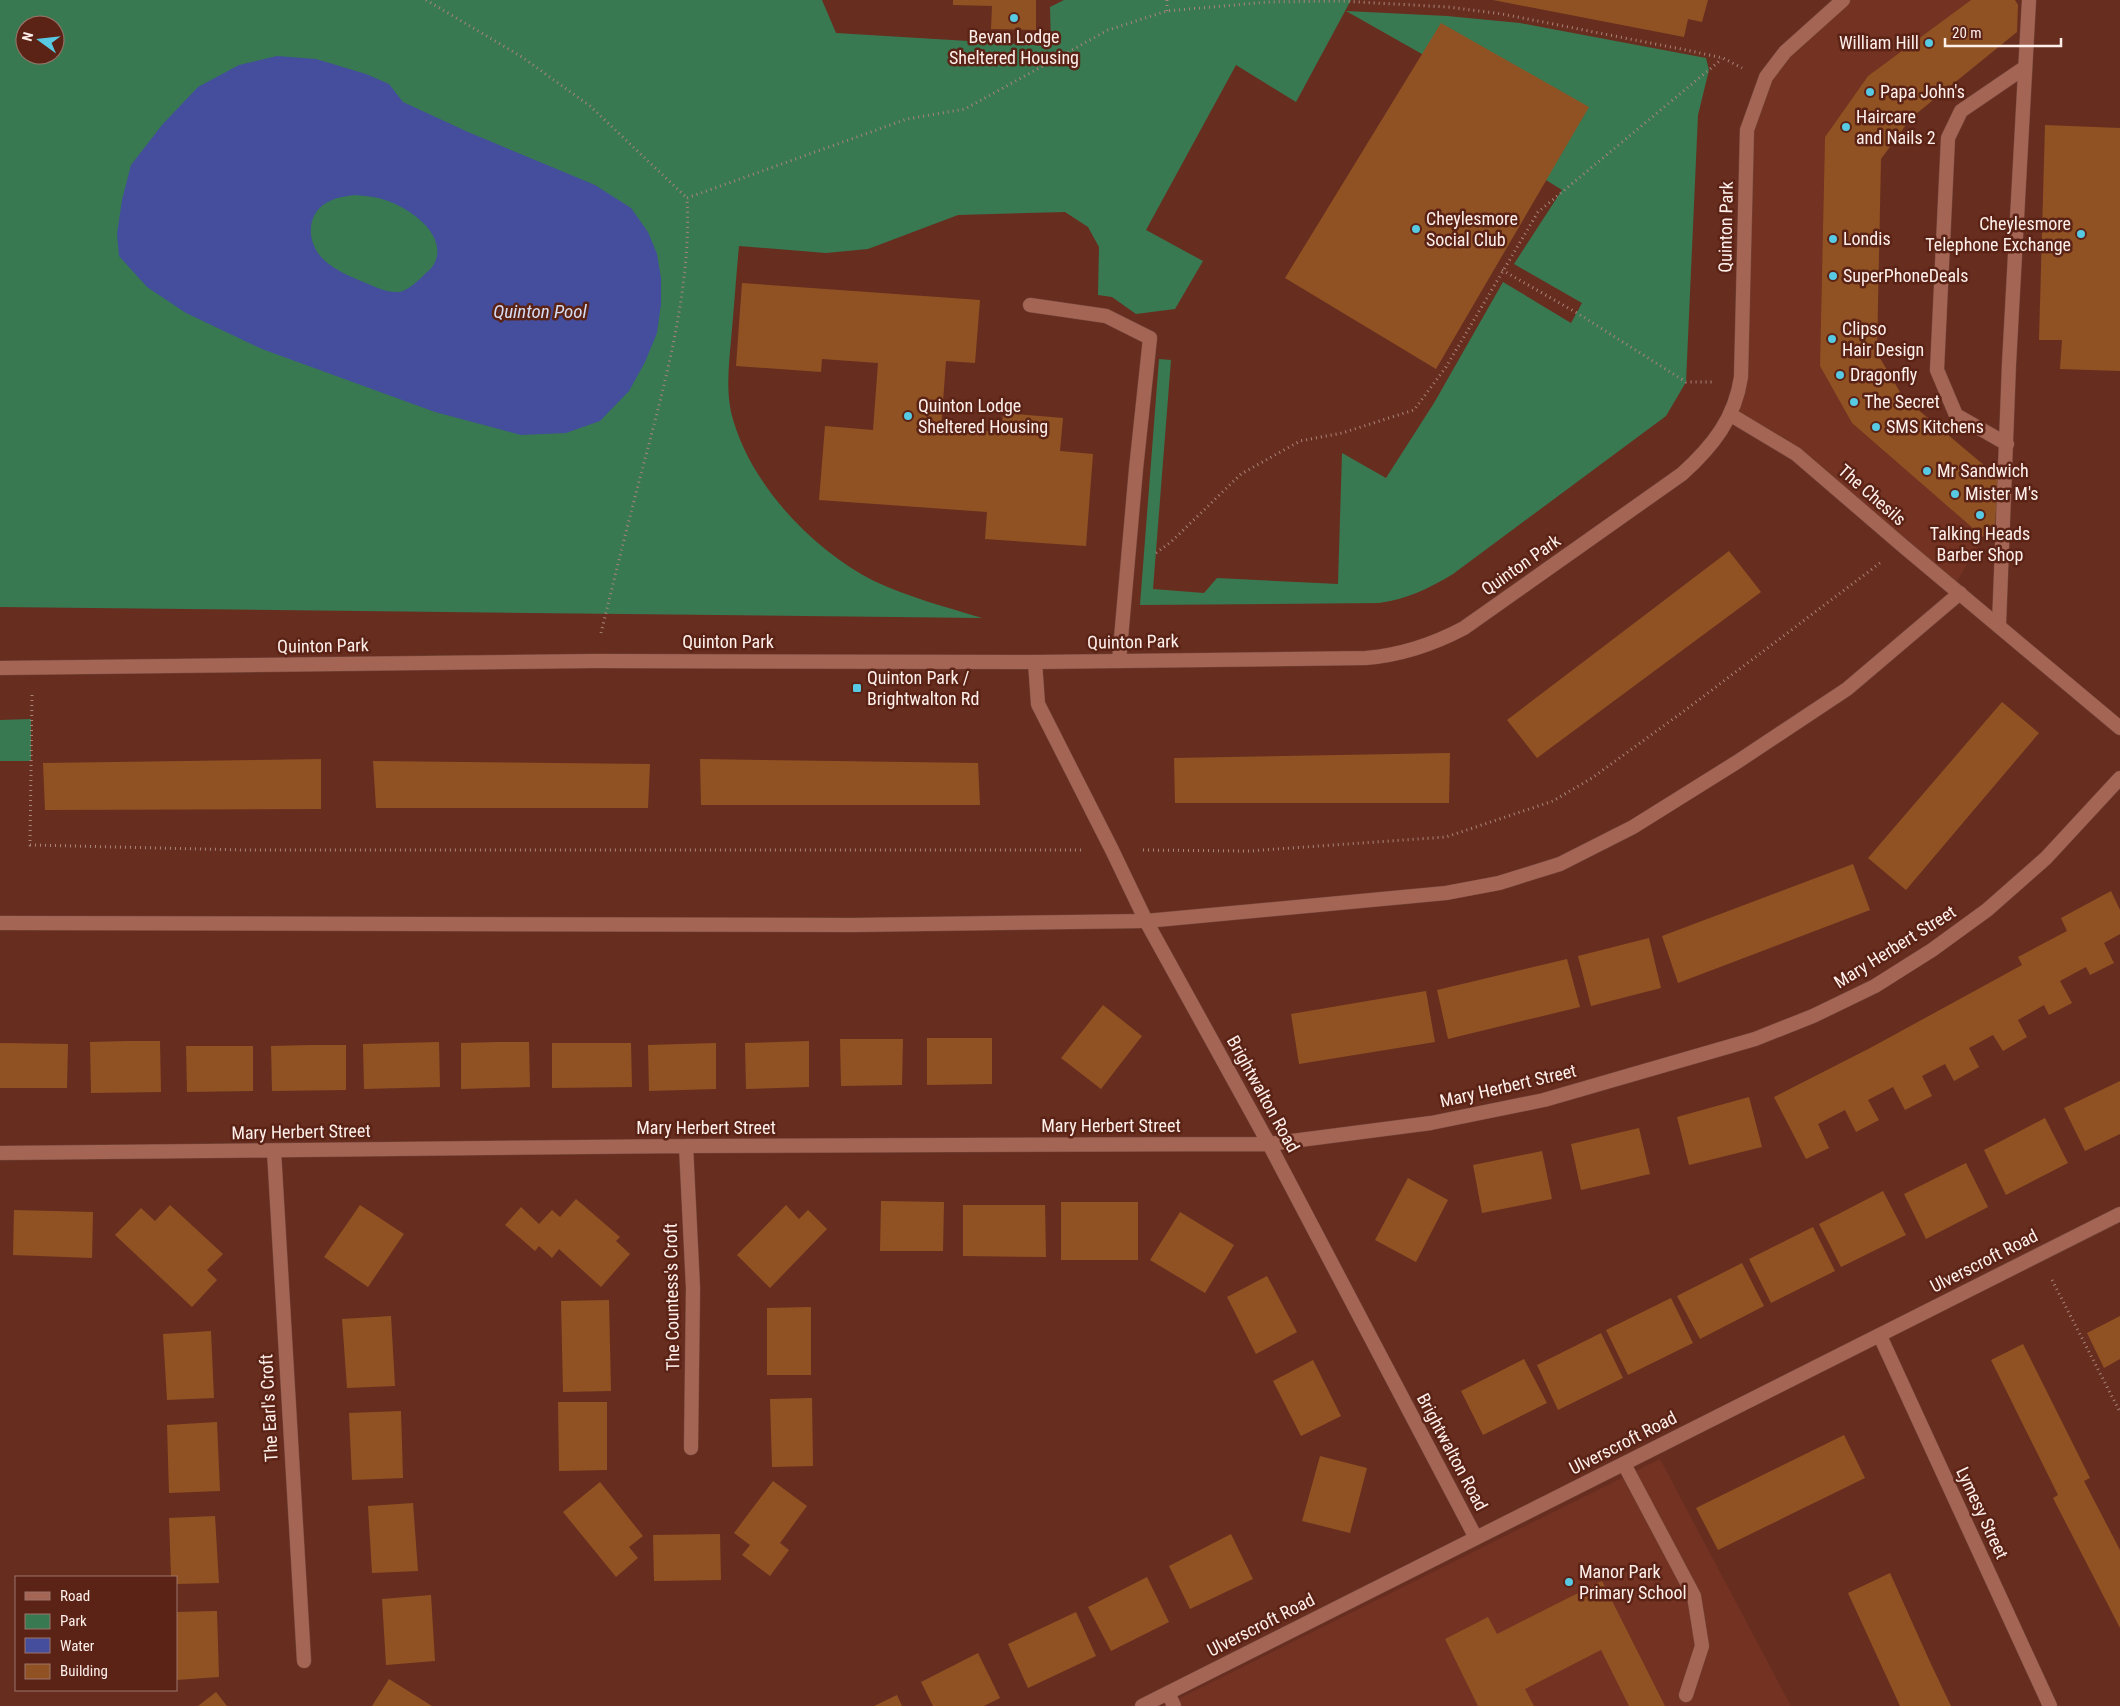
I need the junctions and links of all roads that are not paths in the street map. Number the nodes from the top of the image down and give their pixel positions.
1 (1843, 0) edge
2 (2029, 0) edge
3 (2024, 68) junction
4 (1030, 305) dead end
5 (1731, 415) junction
6 (2006, 444) junction
7 (1960, 593) junction
8 (1999, 625) junction
9 (1119, 661) junction
10 (1035, 662) junction
11 (0, 668) edge
12 (2120, 728) edge
13 (2120, 778) edge
14 (1146, 921) junction
15 (0, 923) edge
16 (1270, 1144) junction
17 (686, 1146) junction
18 (274, 1152) junction
19 (0, 1153) edge
20 (2120, 1214) edge
21 (1880, 1336) junction
22 (692, 1448) dead end
23 (1624, 1464) junction
24 (1476, 1538) junction
25 (304, 1662) dead end
26 (1168, 1693) junction
27 (1686, 1695) dead end
28 (1142, 1706) edge
29 (1174, 1706) edge
30 (2050, 1706) edge

1 - 5 street, Quinton Park
2 - 3 street
3 - 6 street
3 - 6 street
4 - 9 street
5 - 7 street, The Chesils
5 - 9 street, Quinton Park
6 - 8 street
7 - 8 street, The Chesils
7 - 14 street
8 - 12 street, The Chesils
9 - 10 street, Quinton Park
10 - 11 street, Quinton Park
10 - 14 street, Brightwalton Road
13 - 16 street, Mary Herbert Street
14 - 15 street
14 - 16 street, Brightwalton Road
16 - 17 street, Mary Herbert Street
16 - 24 street, Brightwalton Road
17 - 18 street, Mary Herbert Street
17 - 22 street, The Countess's Croft
18 - 19 street, Mary Herbert Street
18 - 25 street, The Earl's Croft
20 - 21 street, Ulverscroft Road
21 - 23 street, Ulverscroft Road
21 - 30 street, Lymesy Street
23 - 24 street, Ulverscroft Road
23 - 27 street
24 - 26 street, Ulverscroft Road
26 - 28 street, Ulverscroft Road
26 - 29 street

